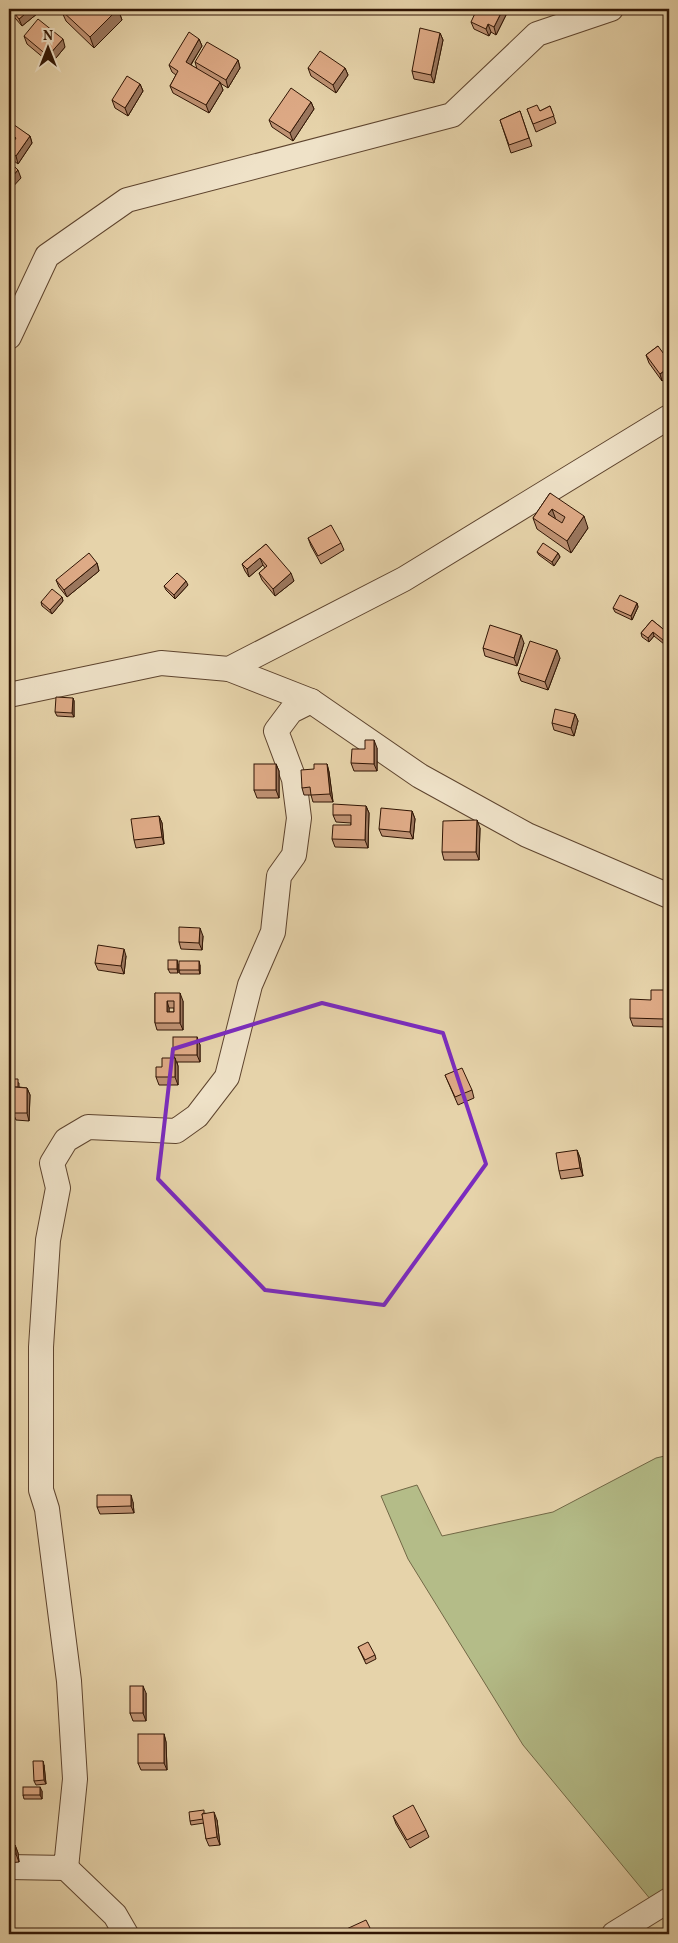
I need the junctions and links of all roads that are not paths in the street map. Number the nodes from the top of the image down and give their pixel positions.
1 (611, 9) edge
2 (9, 336) edge
3 (669, 416) edge
4 (229, 670) junction
5 (9, 695) edge
6 (311, 701) junction
7 (669, 896) edge
8 (9, 1867) edge
9 (66, 1868) junction
10 (669, 1900) edge
11 (126, 1934) edge
12 (614, 1934) edge

1 - 2 street
3 - 4 street
4 - 5 street
4 - 6 street
6 - 7 street
6 - 9 street
8 - 9 street
9 - 11 street
10 - 12 street

